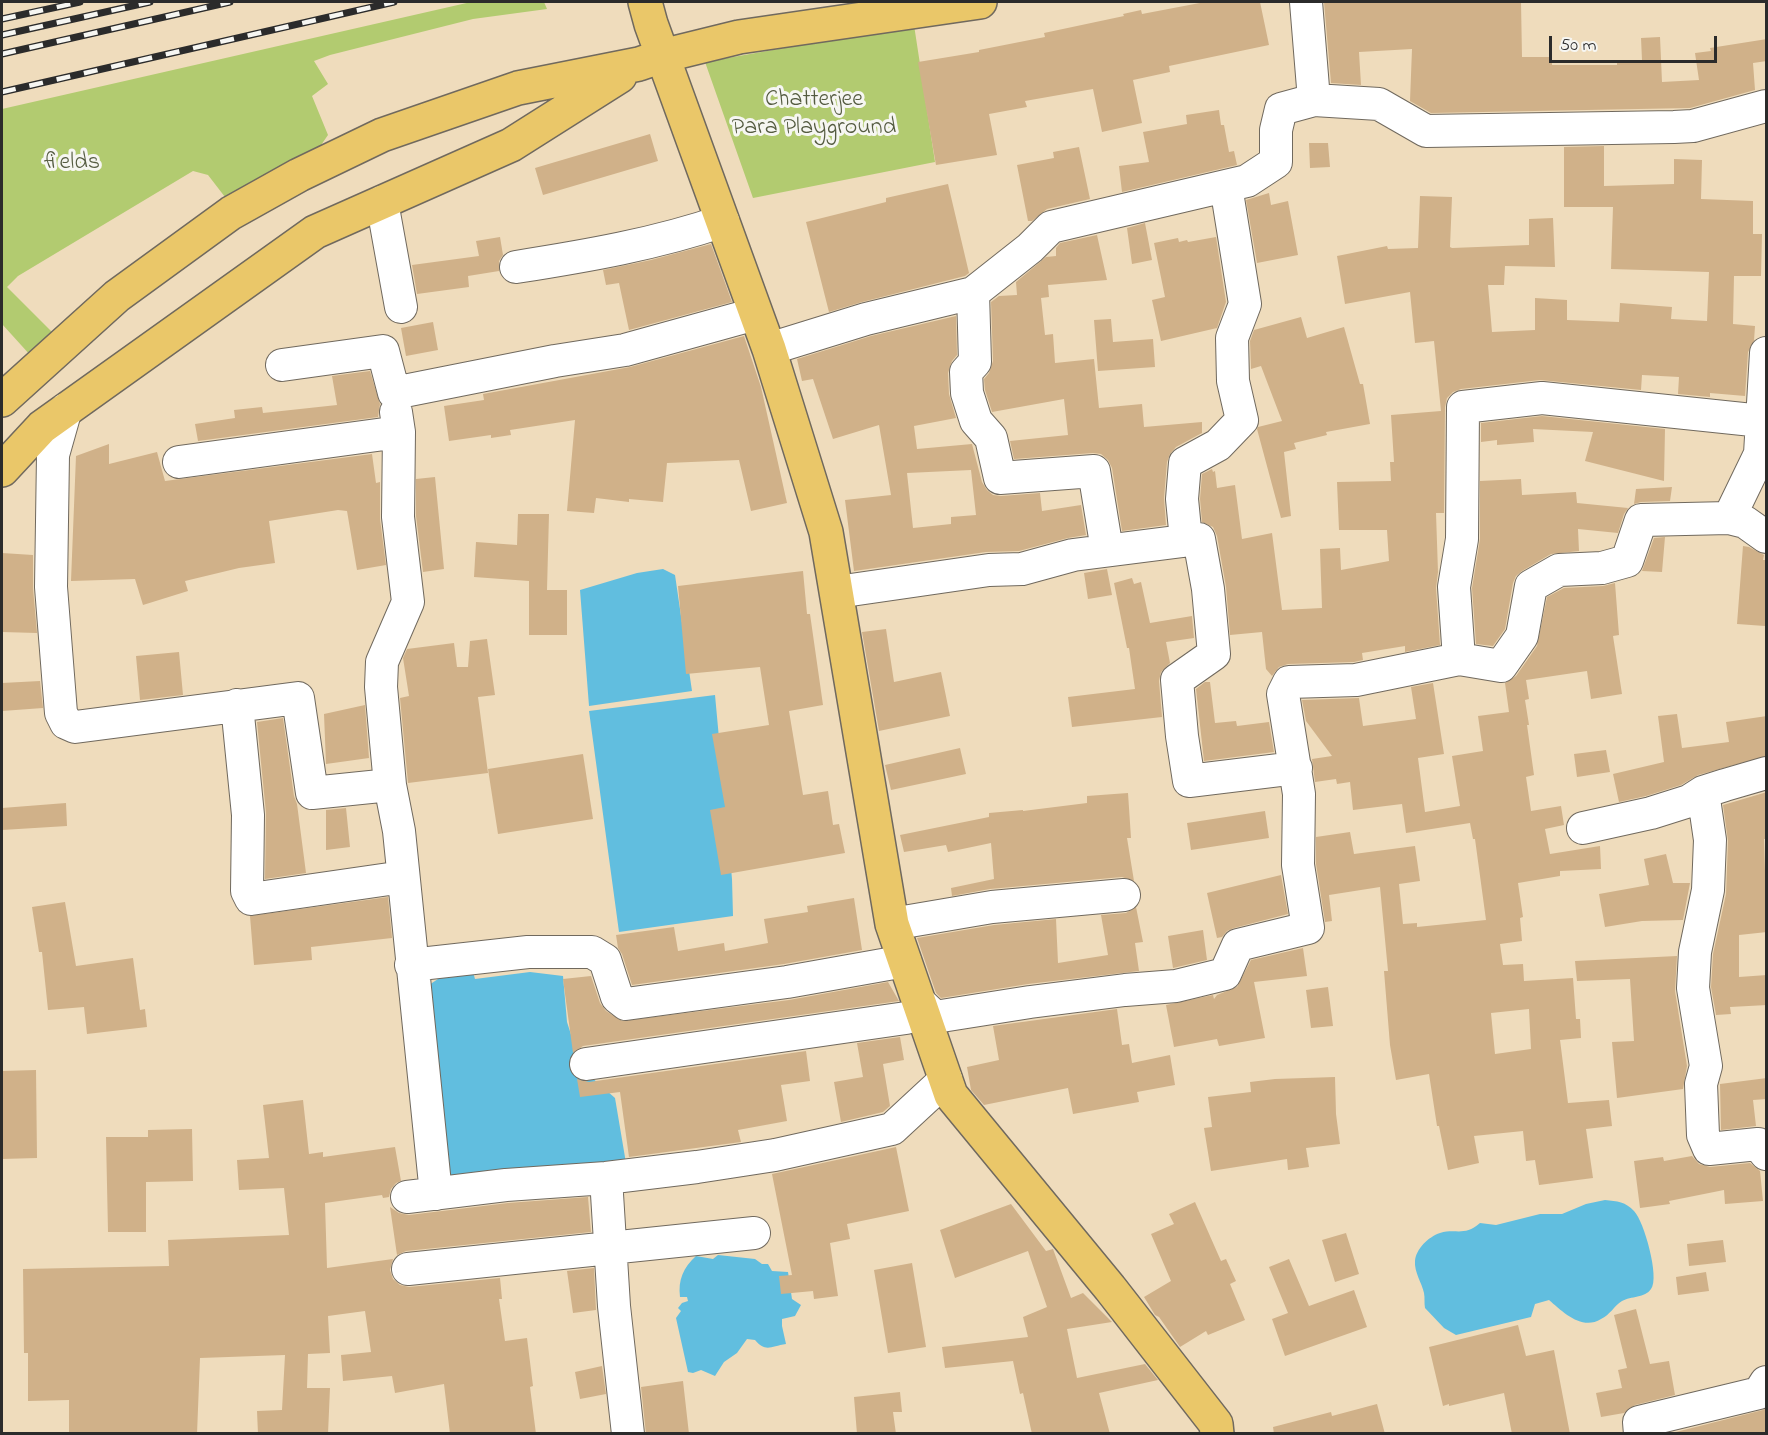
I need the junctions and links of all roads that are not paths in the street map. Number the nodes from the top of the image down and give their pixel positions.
1 (645, 2) edge
2 (980, 2) edge
3 (1306, 2) edge
4 (651, 60) junction
5 (1314, 100) junction
6 (1767, 106) edge
7 (1226, 186) junction
8 (382, 202) junction
9 (723, 221) junction
10 (516, 267) dead end
11 (973, 293) junction
12 (401, 307) dead end
13 (755, 314) junction
14 (769, 349) junction
15 (1767, 353) edge
16 (282, 365) dead end
17 (394, 393) junction
18 (2, 399) edge
19 (66, 409) junction
20 (1762, 421) junction
21 (399, 432) junction
22 (179, 462) dead end
23 (2, 470) edge
24 (1729, 518) junction
25 (1767, 537) edge
26 (1186, 540) junction
27 (1107, 550) junction
28 (837, 592) junction
29 (1459, 660) junction
30 (237, 705) junction
31 (1296, 768) junction
32 (1767, 773) edge
33 (390, 785) junction
34 (1703, 792) junction
35 (1583, 828) dead end
36 (404, 877) junction
37 (1124, 895) dead end
38 (892, 924) junction
39 (905, 961) junction
40 (411, 965) junction
41 (921, 1007) junction
42 (586, 1064) dead end
43 (946, 1079) junction
44 (1767, 1154) edge
45 (606, 1178) junction
46 (754, 1233) dead end
47 (611, 1247) junction
48 (408, 1269) dead end
49 (1767, 1382) edge
50 (628, 1434) edge
51 (1217, 1434) edge
52 (1640, 1434) edge

1 - 4 main road
2 - 4 main road
3 - 5 street
4 - 8 main road
4 - 9 main road
4 - 18 main road
5 - 6 street
5 - 7 street
7 - 11 street
7 - 26 street
8 - 12 street
8 - 19 main road
9 - 10 street
9 - 13 main road
11 - 14 street
11 - 27 street
13 - 14 main road
13 - 17 street
14 - 28 main road
15 - 20 street
16 - 17 street
17 - 21 street
19 - 23 main road
19 - 30 street
20 - 24 street
20 - 29 street
21 - 22 street
21 - 33 street
24 - 25 street
24 - 29 street
26 - 27 street
26 - 31 street
27 - 28 street
28 - 38 main road
29 - 31 street
30 - 33 street
30 - 36 street
31 - 41 street
32 - 34 street
33 - 36 street
34 - 35 street
34 - 44 street
36 - 40 street
37 - 38 street
38 - 39 main road
39 - 40 street
39 - 41 main road
40 - 45 street
41 - 42 street
41 - 43 main road
43 - 45 street
43 - 51 main road
45 - 47 street
46 - 47 street
47 - 48 street
47 - 50 street
49 - 52 street

